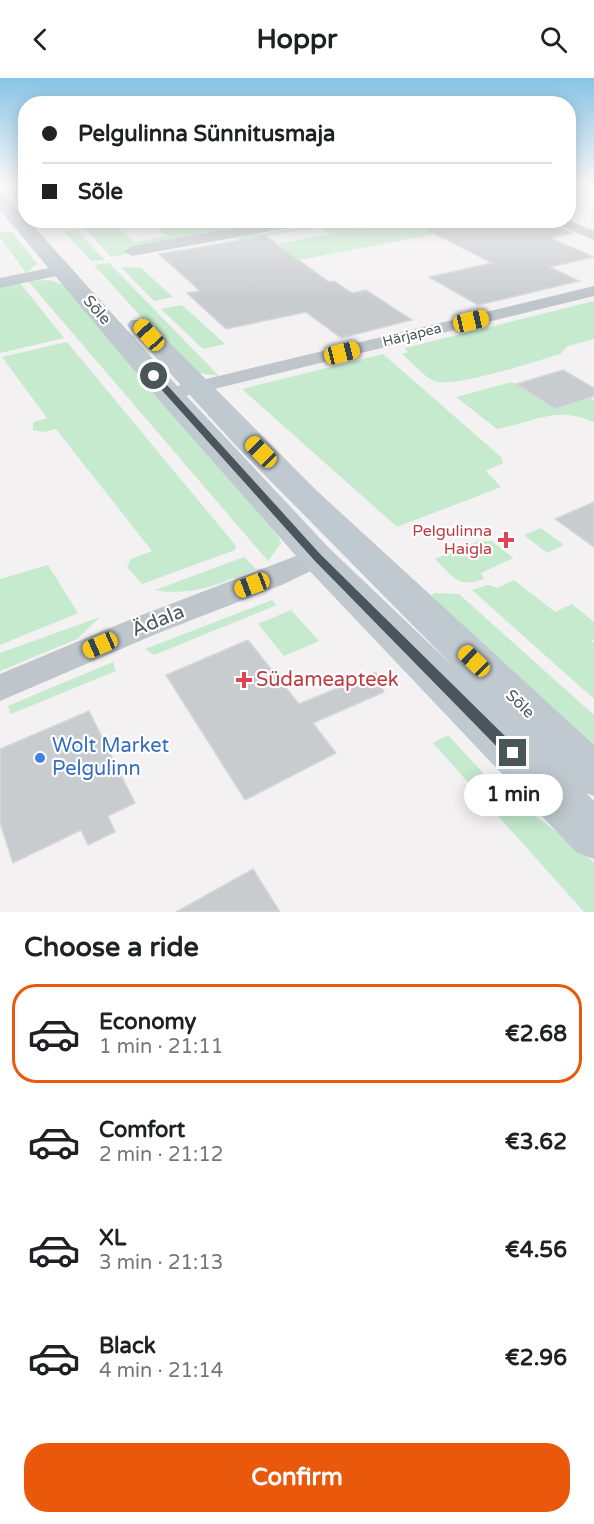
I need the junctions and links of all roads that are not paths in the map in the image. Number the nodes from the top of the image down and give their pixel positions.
1 (26, 228) edge
2 (50, 228) edge
3 (263, 228) edge
4 (574, 228) edge
5 (594, 236) edge
6 (132, 250) dead end
7 (64, 270) junction
8 (0, 283) edge
9 (594, 291) edge
10 (182, 391) junction
11 (318, 557) junction
12 (0, 688) edge
13 (594, 775) edge
14 (594, 835) edge

1 - 7 main road, Sõle
2 - 10 main road, Sõle
3 - 6 street
4 - 5 street
7 - 8 street
7 - 10 main road, Sõle
9 - 10 street, Härjapea
10 - 11 main road, Sõle
10 - 13 main road, Sõle
11 - 12 street, Ädala
11 - 14 main road, Sõle

